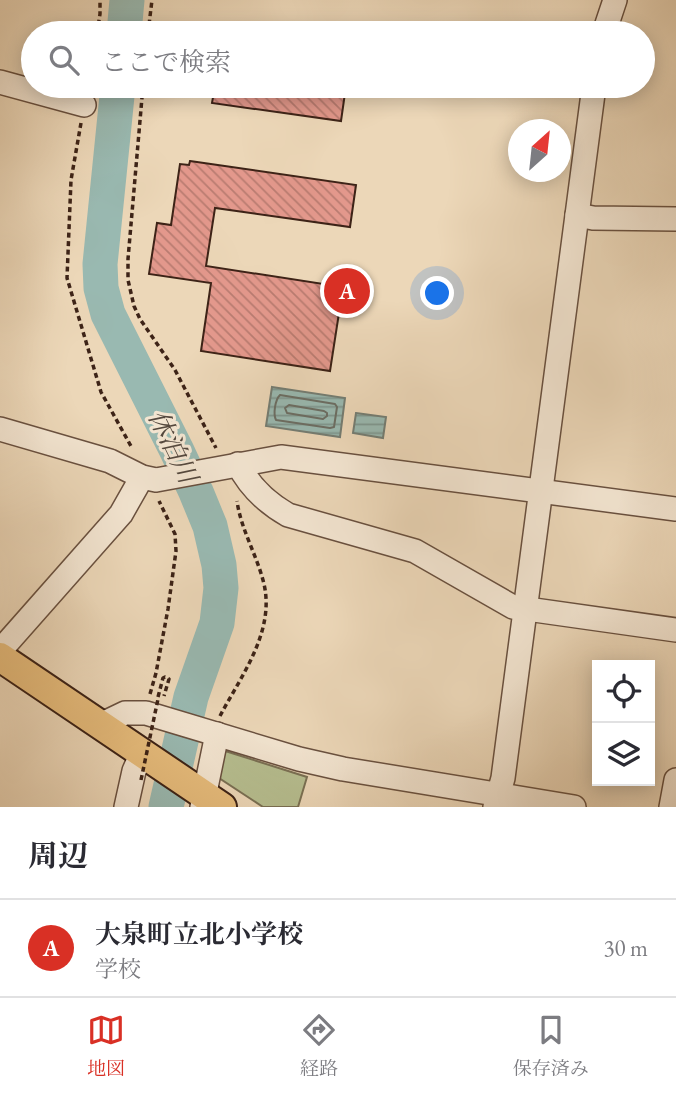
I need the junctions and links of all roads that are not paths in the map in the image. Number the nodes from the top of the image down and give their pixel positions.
1 (615, 0) edge
2 (607, 21) edge
3 (0, 82) edge
4 (21, 88) edge
5 (58, 98) edge
6 (592, 98) edge
7 (84, 105) road end
8 (577, 215) junction
9 (676, 219) edge
10 (0, 429) edge
11 (222, 463) junction
12 (149, 479) junction
13 (541, 492) junction
14 (676, 509) edge
15 (524, 609) junction
16 (676, 630) edge
17 (0, 651) edge
18 (0, 657) edge
19 (100, 725) junction
20 (214, 729) junction
21 (144, 763) junction
22 (676, 780) edge
23 (206, 800) edge
24 (497, 801) edge
25 (126, 807) edge
26 (574, 807) edge
27 (671, 807) edge

1 - 2 street
3 - 4 street
5 - 7 street
6 - 8 street
8 - 9 street
8 - 13 street
10 - 12 street
11 - 12 street
11 - 13 street
11 - 15 street
12 - 17 street
13 - 14 street
13 - 15 street
15 - 16 street
15 - 24 street
18 - 19 main road
19 - 20 street
19 - 21 main road
20 - 23 street
20 - 24 street
21 - 23 main road
21 - 25 street
22 - 27 street
24 - 26 street

